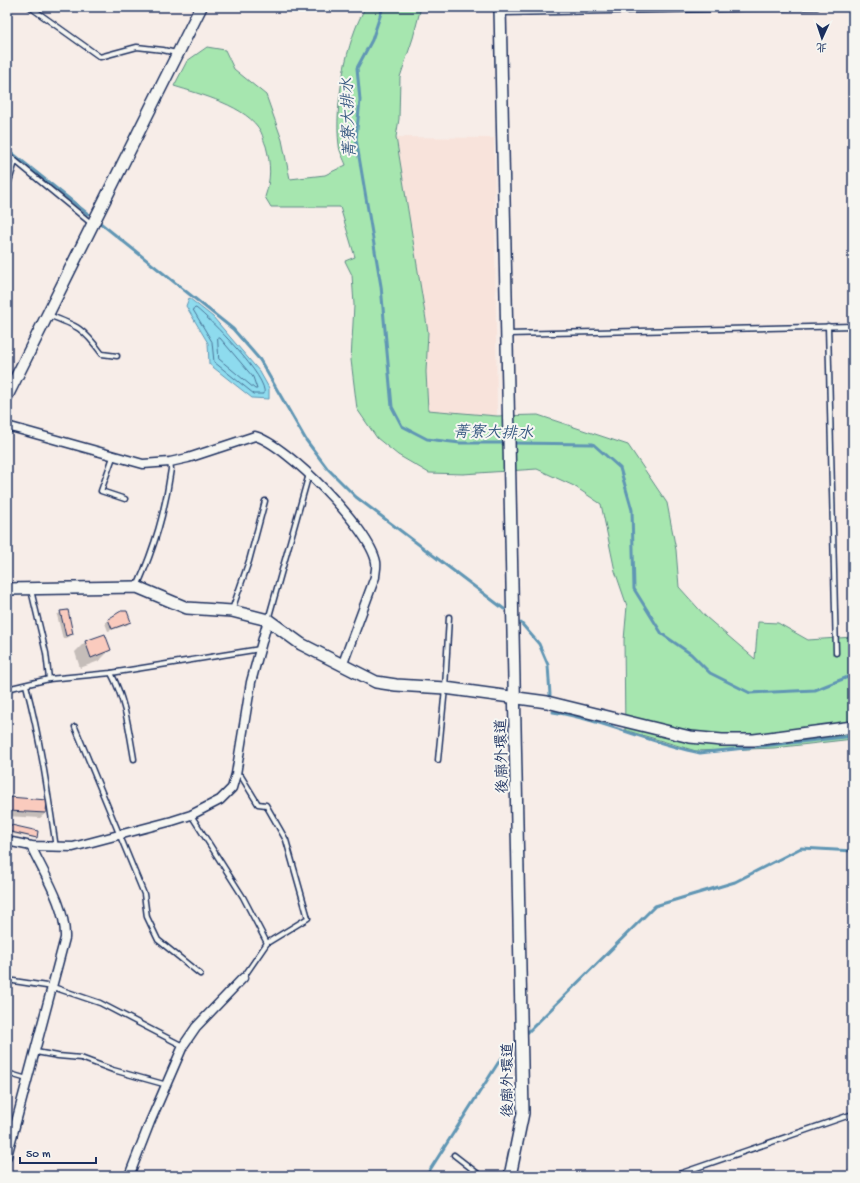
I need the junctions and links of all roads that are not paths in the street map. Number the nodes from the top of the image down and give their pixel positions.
1 (30, 7) edge
2 (201, 7) edge
3 (817, 7) edge
4 (500, 10) edge
5 (177, 54) junction
6 (7, 154) edge
7 (15, 162) junction
8 (7, 188) edge
9 (93, 224) junction
10 (48, 315) junction
11 (828, 326) junction
12 (853, 326) edge
13 (507, 334) junction
14 (117, 356) dead end
15 (7, 396) edge
16 (7, 426) edge
17 (114, 457) junction
18 (170, 462) junction
19 (309, 473) junction
20 (125, 500) dead end
21 (265, 501) dead end
22 (137, 587) junction
23 (7, 589) edge
24 (31, 590) junction
25 (232, 611) junction
26 (449, 617) dead end
27 (268, 620) junction
28 (260, 649) junction
29 (836, 653) dead end
30 (342, 666) junction
31 (111, 673) junction
32 (49, 679) junction
33 (26, 685) junction
34 (445, 688) junction
35 (7, 690) edge
36 (514, 697) junction
37 (75, 727) dead end
38 (853, 727) edge
39 (134, 759) dead end
40 (438, 760) dead end
41 (236, 774) junction
42 (191, 815) junction
43 (120, 836) junction
44 (7, 841) edge
45 (31, 846) junction
46 (56, 848) junction
47 (268, 943) junction
48 (200, 974) dead end
49 (242, 978) joint
50 (7, 980) edge
51 (53, 987) junction
52 (183, 1046) junction
53 (36, 1052) junction
54 (7, 1073) edge
55 (27, 1079) junction
56 (167, 1085) junction
57 (853, 1114) edge
58 (454, 1155) dead end
59 (7, 1156) edge
60 (129, 1176) edge
61 (481, 1176) edge
62 (510, 1176) edge
63 (673, 1176) edge

1 - 5 lane
2 - 5 street
3 - 4 lane
4 - 13 street, 後廍外環道
5 - 9 street
6 - 7 lane
7 - 8 lane
7 - 9 lane
9 - 10 street
10 - 14 lane
10 - 15 street
11 - 12 lane
11 - 13 lane
11 - 29 lane
13 - 36 street, 後廍外環道
16 - 17 street
17 - 18 street
17 - 20 lane
18 - 19 street
18 - 22 lane
19 - 27 lane
19 - 30 street
21 - 25 lane
22 - 24 street
22 - 25 street
23 - 24 street
24 - 32 lane
25 - 27 street
26 - 34 lane
27 - 28 street
27 - 30 street
28 - 31 lane
28 - 41 street
30 - 34 street
31 - 32 lane
31 - 39 lane
32 - 33 lane
33 - 35 lane
33 - 46 lane
34 - 36 street
34 - 40 lane
36 - 38 street
36 - 62 street, 後廍外環道
37 - 43 lane
41 - 42 street
41 - 47 lane
42 - 43 street
42 - 47 lane
43 - 46 street
43 - 48 lane
44 - 45 street
45 - 46 street
45 - 51 street
47 - 49 lane
49 - 52 street
50 - 51 lane
51 - 52 lane
51 - 53 street
52 - 56 street
53 - 55 street
53 - 56 lane
54 - 55 lane
55 - 59 street
56 - 60 street
57 - 63 lane
58 - 61 lane

